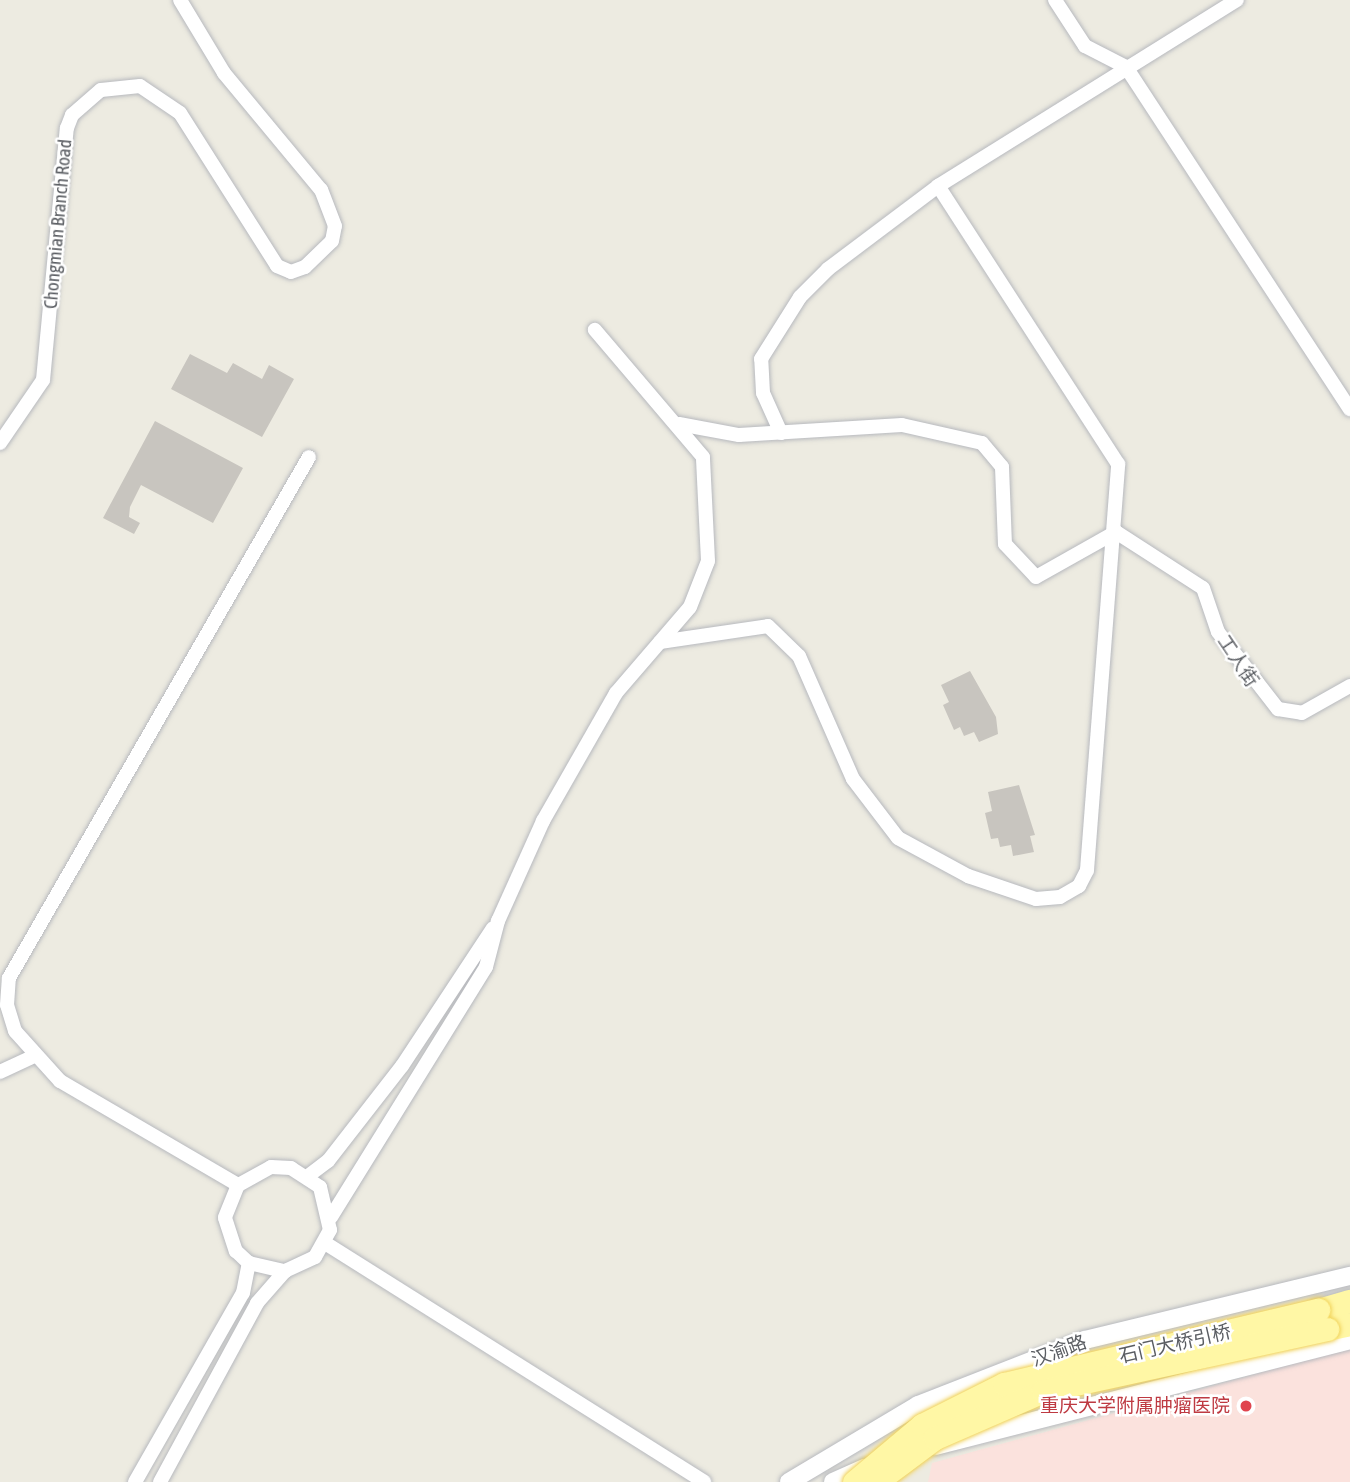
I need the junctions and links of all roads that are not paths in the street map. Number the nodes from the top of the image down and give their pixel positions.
1 (180, 0) edge
2 (1055, 0) edge
3 (1237, 0) edge
4 (1126, 67) junction
5 (938, 186) junction
6 (595, 330) dead end
7 (1350, 409) edge
8 (679, 424) junction
9 (781, 433) junction
10 (0, 443) edge
11 (309, 457) dead end
12 (1116, 532) junction
13 (660, 642) junction
14 (1350, 686) edge
15 (498, 921) junction
16 (34, 1056) junction
17 (0, 1072) edge
18 (308, 1176) junction
19 (238, 1185) junction
20 (331, 1217) junction
21 (325, 1243) junction
22 (249, 1263) junction
23 (285, 1271) junction
24 (1350, 1276) edge
25 (1350, 1301) edge
26 (1323, 1320) junction
27 (1350, 1324) edge
28 (1350, 1340) edge
29 (135, 1482) edge
30 (160, 1482) edge
31 (704, 1482) edge
32 (789, 1482) edge
33 (833, 1482) edge
34 (854, 1482) edge
35 (876, 1482) edge

1 - 10 street, Chongmian Branch Road
2 - 4 street
3 - 4 street
4 - 5 street
4 - 7 street
5 - 9 street
5 - 12 street
6 - 8 street
8 - 9 street
8 - 13 street
9 - 12 street
11 - 16 street
12 - 13 street
12 - 14 street, 工人街
13 - 15 street
15 - 18 street
15 - 20 street
16 - 17 street
16 - 19 street
18 - 19 street
18 - 20 street
19 - 22 street
20 - 21 street
21 - 23 street
21 - 31 street
22 - 23 street
22 - 29 street
23 - 30 street
24 - 32 street, 汉渝路
25 - 26 main road
26 - 27 main road
26 - 34 main road, 石门大桥引桥, bridge
26 - 35 main road, 石门大桥引桥, bridge
28 - 33 street

